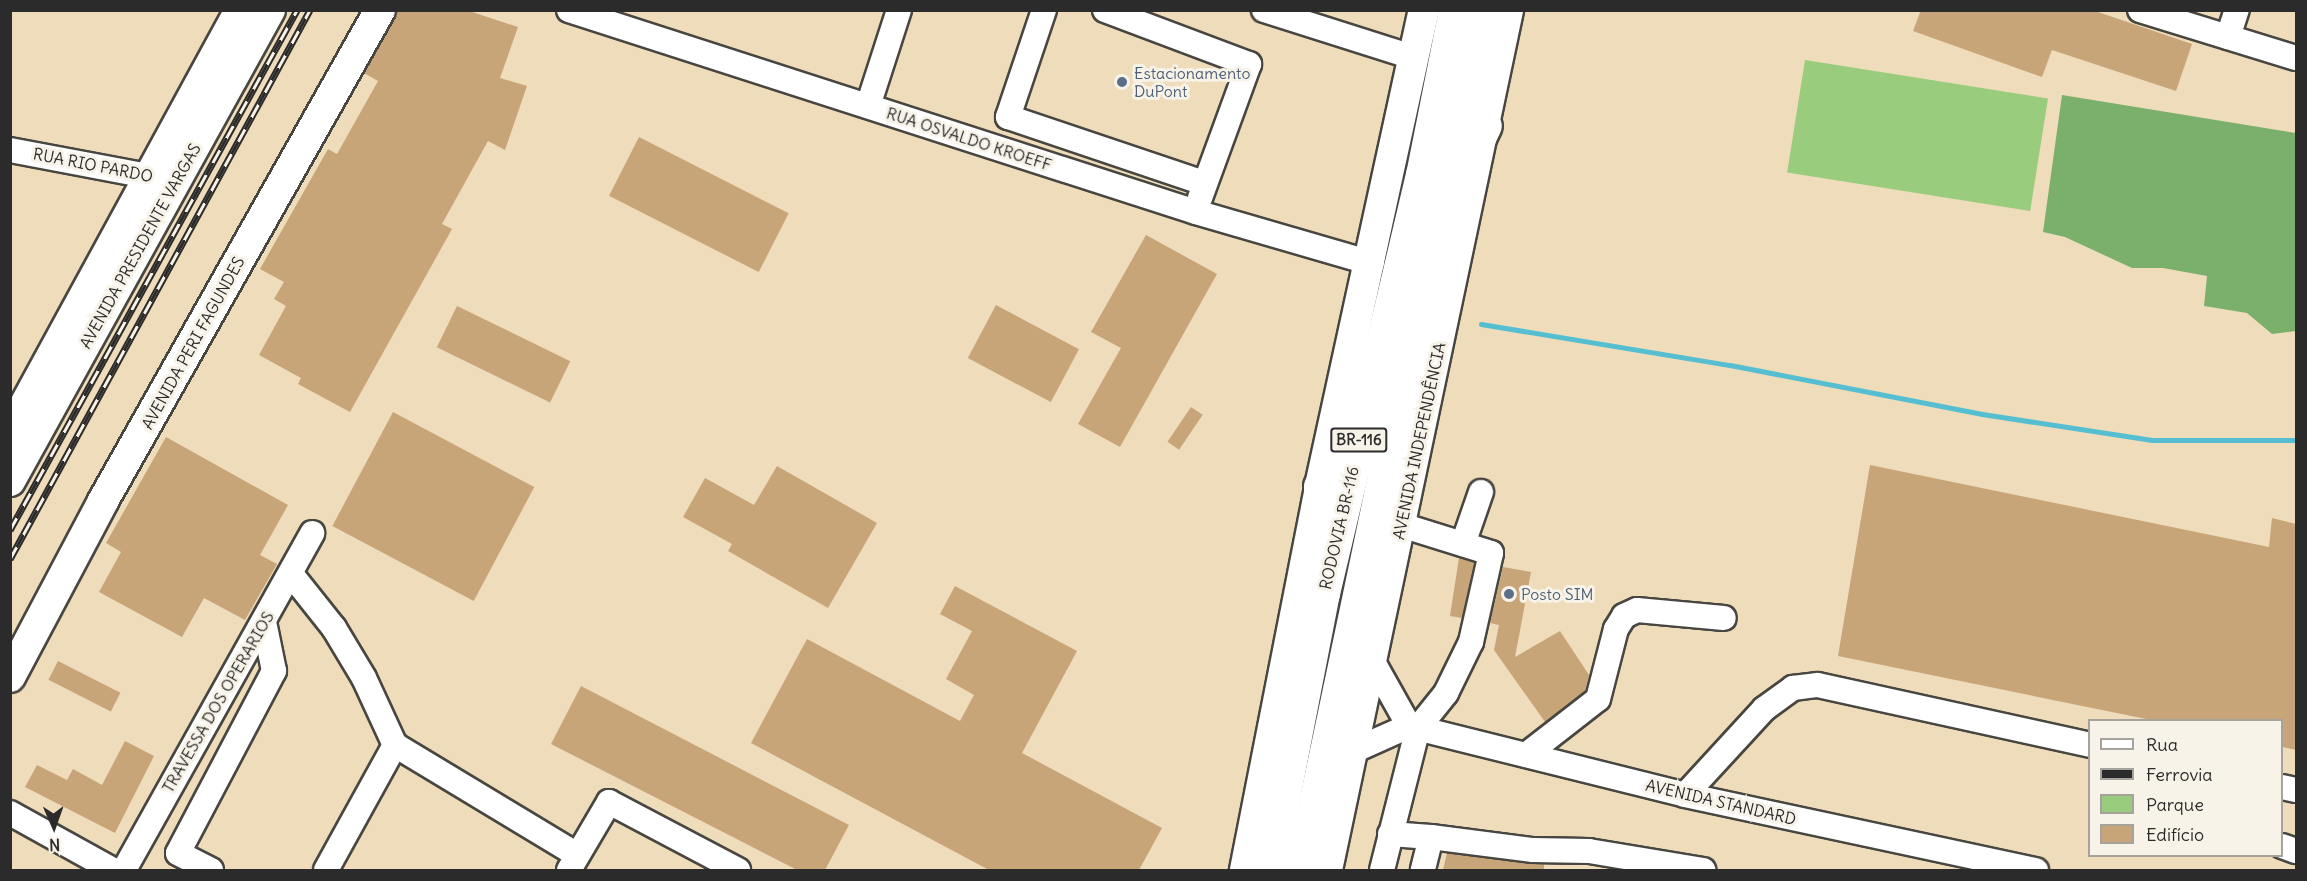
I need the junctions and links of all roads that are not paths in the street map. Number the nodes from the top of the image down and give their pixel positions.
1 (240, 10) edge
2 (270, 10) edge
3 (359, 10) edge
4 (380, 10) edge
5 (569, 10) edge
6 (899, 10) edge
7 (1044, 10) edge
8 (1105, 10) edge
9 (1264, 10) edge
10 (1424, 10) edge
11 (1455, 10) edge
12 (1482, 10) edge
13 (1508, 10) edge
14 (2140, 10) edge
15 (2237, 10) edge
16 (2228, 38) junction
17 (1415, 58) junction
18 (2296, 58) edge
19 (868, 106) junction
20 (1485, 125) junction
21 (10, 150) edge
22 (164, 179) junction
23 (1204, 183) junction
24 (1196, 212) junction
25 (1439, 220) junction
26 (230, 258) junction
27 (1372, 263) junction
28 (28, 407) edge
29 (10, 432) edge
30 (10, 481) edge
31 (1320, 486) junction
32 (1481, 492) dead end
33 (95, 497) junction
34 (1401, 525) junction
35 (312, 532) dead end
36 (1463, 544) junction
37 (291, 574) junction
38 (1323, 593) junction
39 (1724, 618) dead end
40 (264, 622) junction
41 (10, 636) edge
42 (1372, 660) junction
43 (10, 678) edge
44 (1413, 727) junction
45 (395, 745) junction
46 (2088, 745) edge
47 (1353, 751) junction
48 (1526, 755) junction
49 (1685, 795) junction
50 (10, 813) edge
51 (1390, 834) junction
52 (1431, 837) junction
53 (573, 862) edge
54 (113, 870) edge
55 (124, 870) edge
56 (211, 870) edge
57 (326, 870) edge
58 (738, 870) edge
59 (1245, 870) edge
60 (1269, 870) edge
61 (1301, 870) edge
62 (1327, 870) edge
63 (1382, 870) edge
64 (1423, 870) edge
65 (1703, 870) edge
66 (2036, 870) edge

1 - 22 main road, AVENIDA PRESIDENTE VARGAS
2 - 22 main road, AVENIDA PRESIDENTE VARGAS
3 - 26 main road, AVENIDA PERI FAGUNDES
4 - 26 main road, AVENIDA PERI FAGUNDES
5 - 19 street, RUA OSVALDO KROEFF
6 - 19 street
7 - 23 street
8 - 23 street
9 - 17 street
10 - 17 main road, RODOVIA BR-116
11 - 38 highway, RODOVIA BR-116 / BR-116
12 - 25 highway, RODOVIA BR-116 / BR-116
13 - 20 main road, AVENIDA INDEPENDÊNCIA
14 - 16 street
15 - 16 street
16 - 18 street
17 - 27 main road, RODOVIA BR-116
19 - 24 street, RUA OSVALDO KROEFF
20 - 25 highway
20 - 34 main road, AVENIDA INDEPENDÊNCIA
21 - 22 street, RUA RIO PARDO
22 - 28 main road, AVENIDA PRESIDENTE VARGAS
23 - 24 street
24 - 27 street, RUA OSVALDO KROEFF
25 - 61 highway, RODOVIA BR-116 / BR-116
26 - 33 main road, AVENIDA PERI FAGUNDES
27 - 31 main road, RODOVIA BR-116
28 - 29 main road, AVENIDA PRESIDENTE VARGAS
28 - 30 main road, AVENIDA PRESIDENTE VARGAS
31 - 38 highway
31 - 59 main road, RODOVIA BR-116
32 - 36 street
33 - 41 main road, AVENIDA PERI FAGUNDES
33 - 43 main road, AVENIDA PERI FAGUNDES
34 - 36 street
34 - 42 main road, AVENIDA INDEPENDÊNCIA
35 - 37 street, TRAVESSA DOS OPERARIOS
36 - 44 street
37 - 40 street, TRAVESSA DOS OPERARIOS
37 - 45 street
38 - 60 highway, RODOVIA BR-116 / BR-116
39 - 48 street
40 - 55 street, TRAVESSA DOS OPERARIOS
40 - 56 street
42 - 44 street
42 - 47 main road, AVENIDA INDEPENDÊNCIA
44 - 47 street
44 - 48 street, AVENIDA STANDARD
44 - 51 street
45 - 53 street
45 - 57 street
46 - 49 street
47 - 62 main road, AVENIDA INDEPENDÊNCIA
48 - 49 street, AVENIDA STANDARD
49 - 66 street, AVENIDA STANDARD
50 - 54 street
51 - 52 street
51 - 63 street
52 - 64 street
52 - 65 street
53 - 58 street

